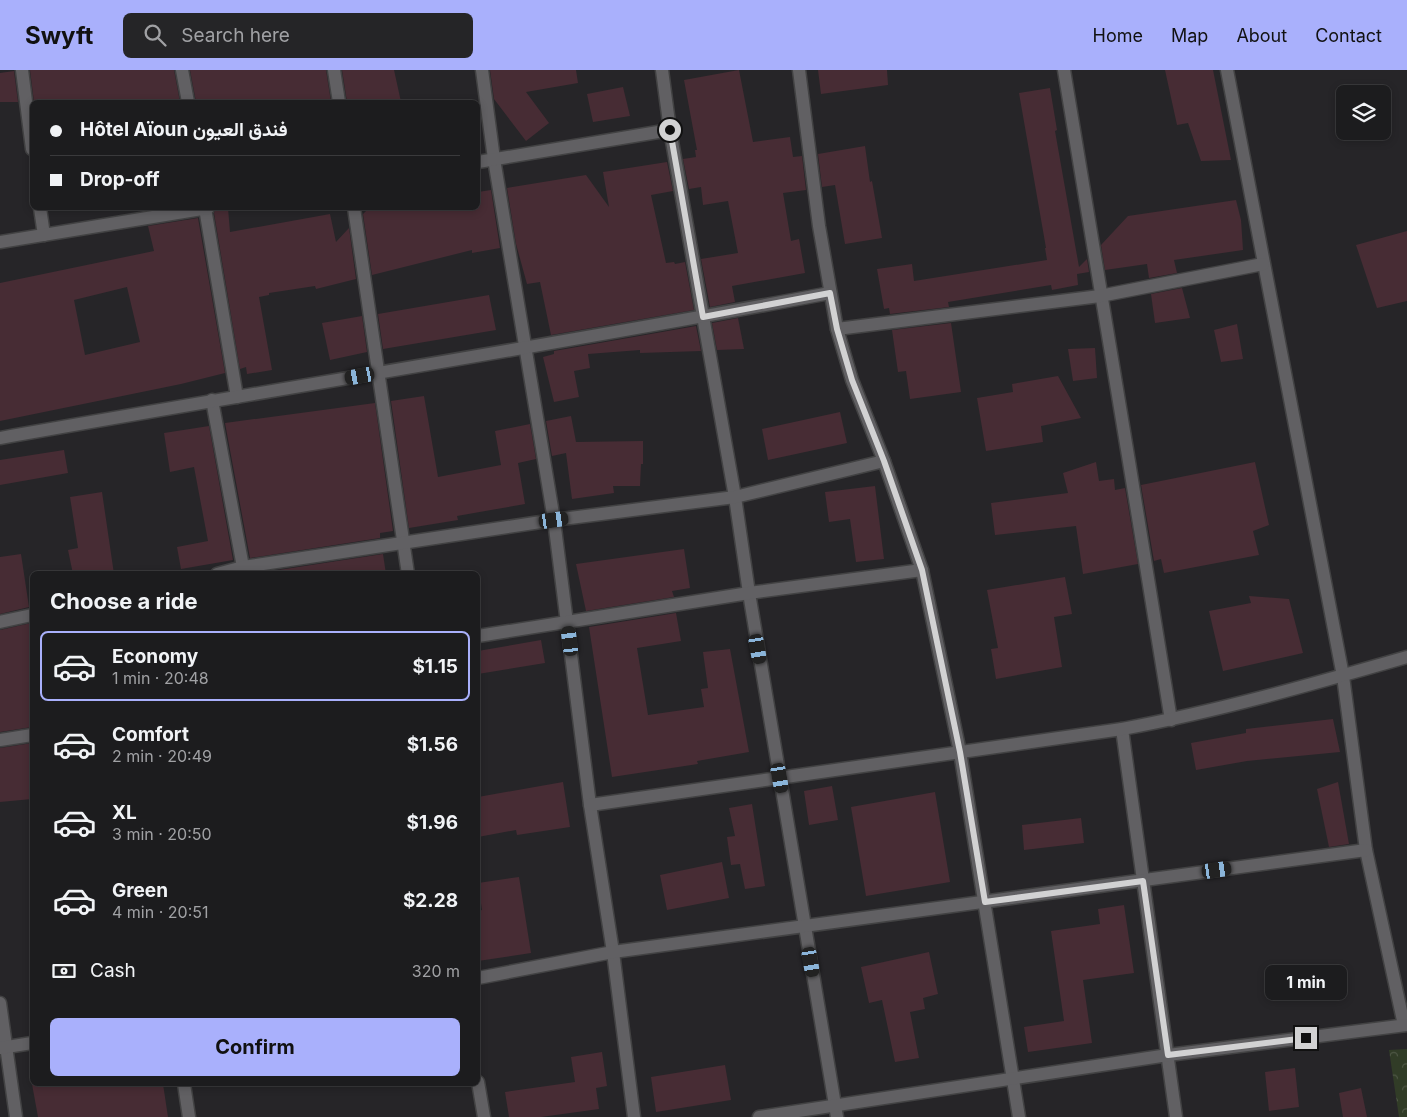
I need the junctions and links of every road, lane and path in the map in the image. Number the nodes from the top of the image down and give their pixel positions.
1 (22, 70) edge
2 (182, 70) edge
3 (334, 70) edge
4 (482, 70) edge
5 (662, 70) edge
6 (799, 70) edge
7 (1064, 70) edge
8 (1227, 70) edge
9 (188, 100) edge
10 (339, 100) edge
11 (670, 130) junction
12 (30, 133) edge
13 (494, 159) junction
14 (480, 162) edge
15 (40, 210) edge
16 (194, 210) edge
17 (206, 210) edge
18 (354, 210) edge
19 (44, 235) junction
20 (0, 242) edge
21 (1263, 264) junction
22 (830, 293) junction
23 (1100, 296) junction
24 (703, 317) junction
25 (837, 329) junction
26 (526, 348) junction
27 (378, 373) junction
28 (237, 397) junction
29 (212, 400) junction
30 (0, 438) edge
31 (884, 461) junction
32 (735, 497) junction
33 (554, 520) junction
34 (404, 544) junction
35 (243, 567) junction
36 (922, 570) junction
37 (228, 571) edge
38 (408, 571) edge
39 (748, 593) junction
40 (30, 615) edge
41 (0, 622) edge
42 (568, 622) junction
43 (480, 636) edge
44 (1407, 657) edge
45 (1343, 676) junction
46 (1171, 720) junction
47 (1122, 729) junction
48 (30, 735) edge
49 (0, 740) edge
50 (960, 752) junction
51 (780, 778) junction
52 (590, 805) junction
53 (1366, 850) junction
54 (1143, 881) junction
55 (985, 902) junction
56 (805, 926) junction
57 (614, 952) junction
58 (480, 978) edge
59 (0, 1003) edge
60 (1406, 1025) edge
61 (30, 1043) edge
62 (3, 1047) edge
63 (1168, 1055) junction
64 (1012, 1078) junction
65 (184, 1086) edge
66 (479, 1086) edge
67 (836, 1111) edge
68 (16, 1117) edge
69 (189, 1117) edge
70 (484, 1117) edge
71 (634, 1117) edge
72 (759, 1117) edge
73 (1019, 1117) edge
74 (1176, 1117) edge

1 - 12 street
2 - 9 street
3 - 10 street
4 - 13 street
5 - 11 street
6 - 22 street
7 - 23 street
8 - 21 street
11 - 13 street
11 - 24 street
13 - 14 street
13 - 26 street
15 - 19 street
16 - 19 street
17 - 28 street
18 - 27 street
19 - 20 street
21 - 23 street
21 - 45 street
22 - 24 street
22 - 25 street
23 - 25 street
23 - 46 street
24 - 26 street
24 - 32 street
25 - 31 street
26 - 27 street
26 - 33 street
27 - 28 street
27 - 34 street
28 - 29 street
29 - 30 street
29 - 35 street
31 - 32 street
31 - 36 street
32 - 33 street
32 - 39 street
33 - 34 street
33 - 42 street
34 - 35 street
34 - 38 street
35 - 37 street
36 - 39 street
36 - 50 street
39 - 42 street
39 - 51 street
40 - 41 street
42 - 43 street
42 - 52 street
44 - 45 street
45 - 46 street
45 - 53 street
46 - 47 street
47 - 50 street
47 - 54 street
48 - 49 street
50 - 51 street
50 - 55 street
51 - 52 street
51 - 56 street
52 - 57 street
53 - 54 street
53 - 60 street
54 - 55 street
54 - 63 street
55 - 56 street
55 - 64 street
56 - 57 street
56 - 67 street
57 - 58 street
57 - 71 street
59 - 62 street
60 - 63 street
61 - 62 street
62 - 68 street
63 - 64 street
63 - 74 street
64 - 67 street
64 - 73 street
65 - 69 street
66 - 70 street
67 - 72 street

